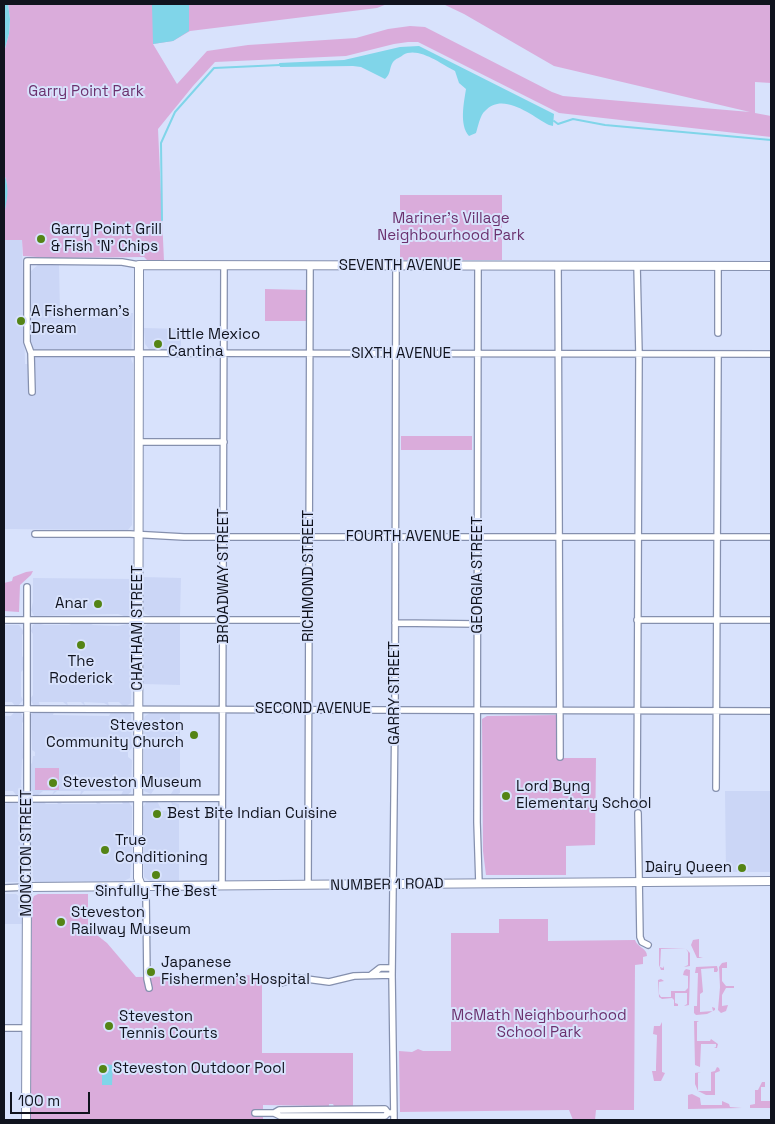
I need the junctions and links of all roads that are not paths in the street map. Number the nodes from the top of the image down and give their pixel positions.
1 (139, 265) junction
2 (558, 265) junction
3 (637, 265) junction
4 (224, 266) junction
5 (310, 266) junction
6 (396, 266) junction
7 (478, 266) junction
8 (718, 266) junction
9 (771, 266) edge
10 (718, 332) dead end
11 (31, 353) junction
12 (138, 353) junction
13 (223, 354) junction
14 (310, 354) junction
15 (395, 354) junction
16 (478, 354) junction
17 (558, 354) junction
18 (639, 354) junction
19 (718, 354) junction
20 (771, 354) edge
21 (32, 392) dead end
22 (138, 442) junction
23 (224, 442) junction
24 (35, 534) dead end
25 (138, 534) junction
26 (223, 536) junction
27 (310, 536) junction
28 (558, 536) junction
29 (718, 536) junction
30 (395, 537) junction
31 (478, 537) junction
32 (638, 537) junction
33 (771, 537) edge
34 (27, 586) dead end
35 (4, 620) edge
36 (27, 620) junction
37 (138, 620) junction
38 (224, 620) junction
39 (309, 620) junction
40 (637, 620) junction
41 (717, 620) junction
42 (771, 620) edge
43 (396, 623) junction
44 (477, 624) junction
45 (4, 709) edge
46 (27, 709) junction
47 (138, 709) junction
48 (223, 709) junction
49 (308, 709) junction
50 (396, 710) junction
51 (478, 710) junction
52 (559, 710) junction
53 (638, 710) junction
54 (717, 710) junction
55 (771, 711) edge
56 (560, 757) dead end
57 (716, 788) dead end
58 (138, 798) junction
59 (222, 798) junction
60 (4, 799) edge
61 (27, 799) junction
62 (637, 804) dead end
63 (638, 813) dead end
64 (639, 882) junction
65 (771, 882) edge
66 (393, 884) junction
67 (479, 884) junction
68 (222, 886) junction
69 (308, 886) junction
70 (27, 887) junction
71 (4, 888) edge
72 (142, 888) junction
73 (648, 945) dead end
74 (392, 968) junction
75 (371, 975) junction
76 (392, 975) junction
77 (281, 983) dead end
78 (149, 988) dead end
79 (4, 1028) edge
80 (26, 1028) junction
81 (255, 1113) dead end
82 (391, 1113) junction
83 (26, 1120) edge
84 (394, 1120) edge

1 - 4 street, SEVENTH AVENUE
1 - 11 street, SEVENTH AVENUE
1 - 12 street, CHATHAM STREET
2 - 3 street, SEVENTH AVENUE
2 - 7 street, SEVENTH AVENUE
2 - 17 street
3 - 8 street, SEVENTH AVENUE
3 - 18 street
4 - 5 street, SEVENTH AVENUE
4 - 13 street, BROADWAY STREET
5 - 6 street, SEVENTH AVENUE
5 - 14 street, RICHMOND STREET
6 - 7 street, SEVENTH AVENUE
6 - 15 street, GARRY STREET
7 - 16 street, GEORGIA STREET
8 - 9 street, SEVENTH AVENUE
8 - 10 street
11 - 12 street, SIXTH AVENUE
11 - 21 street
12 - 13 street, SIXTH AVENUE
12 - 22 street, CHATHAM STREET
13 - 14 street, SIXTH AVENUE
13 - 23 street, BROADWAY STREET
14 - 15 street, SIXTH AVENUE
14 - 27 street, RICHMOND STREET
15 - 16 street, SIXTH AVENUE
15 - 30 street, GARRY STREET
16 - 17 street, SIXTH AVENUE
16 - 31 street, GEORGIA STREET
17 - 18 street, SIXTH AVENUE
17 - 28 street
18 - 19 street, SIXTH AVENUE
18 - 32 street
19 - 20 street, SIXTH AVENUE
19 - 29 street
22 - 23 street
22 - 25 street, CHATHAM STREET
23 - 26 street, BROADWAY STREET
24 - 25 street, FOURTH AVENUE
25 - 26 street, FOURTH AVENUE
25 - 37 street, CHATHAM STREET
26 - 27 street, FOURTH AVENUE
26 - 38 street, BROADWAY STREET
27 - 30 street, FOURTH AVENUE
27 - 39 street, RICHMOND STREET
28 - 31 street, FOURTH AVENUE
28 - 32 street, FOURTH AVENUE
28 - 52 street
29 - 32 street, FOURTH AVENUE
29 - 33 street, FOURTH AVENUE
29 - 41 street
30 - 31 street, FOURTH AVENUE
30 - 43 street, GARRY STREET
31 - 44 street, GEORGIA STREET
32 - 40 street
34 - 36 street, MONCTON STREET
35 - 36 street
36 - 37 street
36 - 46 street, MONCTON STREET
37 - 38 street
37 - 47 street, CHATHAM STREET
38 - 39 street
38 - 48 street, BROADWAY STREET
39 - 49 street, RICHMOND STREET
40 - 41 street
40 - 53 street
41 - 42 street
41 - 54 street
43 - 44 street
43 - 50 street, GARRY STREET
44 - 51 street, GEORGIA STREET
45 - 46 street, SECOND AVENUE
46 - 47 street, SECOND AVENUE
46 - 61 street, MONCTON STREET
47 - 48 street, SECOND AVENUE
47 - 58 street, CHATHAM STREET
48 - 49 street, SECOND AVENUE
48 - 59 street, BROADWAY STREET
49 - 50 street, SECOND AVENUE
49 - 69 street, RICHMOND STREET
50 - 51 street, SECOND AVENUE
50 - 66 street, GARRY STREET
51 - 52 street, SECOND AVENUE
51 - 67 street, GEORGIA STREET
52 - 53 street, SECOND AVENUE
52 - 56 street
53 - 54 street, SECOND AVENUE
53 - 62 street
54 - 55 street, SECOND AVENUE
54 - 57 street
58 - 59 street
58 - 61 street
58 - 72 street, CHATHAM STREET
59 - 68 street, BROADWAY STREET
60 - 61 street
61 - 70 street, MONCTON STREET
63 - 64 street
64 - 65 street, NUMBER 1 ROAD
64 - 67 street, NUMBER 1 ROAD
64 - 73 street
66 - 67 street, NUMBER 1 ROAD
66 - 69 street, NUMBER 1 ROAD
66 - 74 street, GARRY STREET
68 - 69 street, NUMBER 1 ROAD
68 - 72 street, NUMBER 1 ROAD
70 - 71 street, NUMBER 1 ROAD
70 - 72 street, NUMBER 1 ROAD
70 - 80 street, MONCTON STREET
72 - 78 street, CHATHAM STREET
74 - 75 street
74 - 76 street, GARRY STREET
75 - 76 street
75 - 77 street
76 - 82 street, GARRY STREET
79 - 80 street
80 - 83 street, MONCTON STREET
81 - 82 street
82 - 84 street, GARRY STREET

